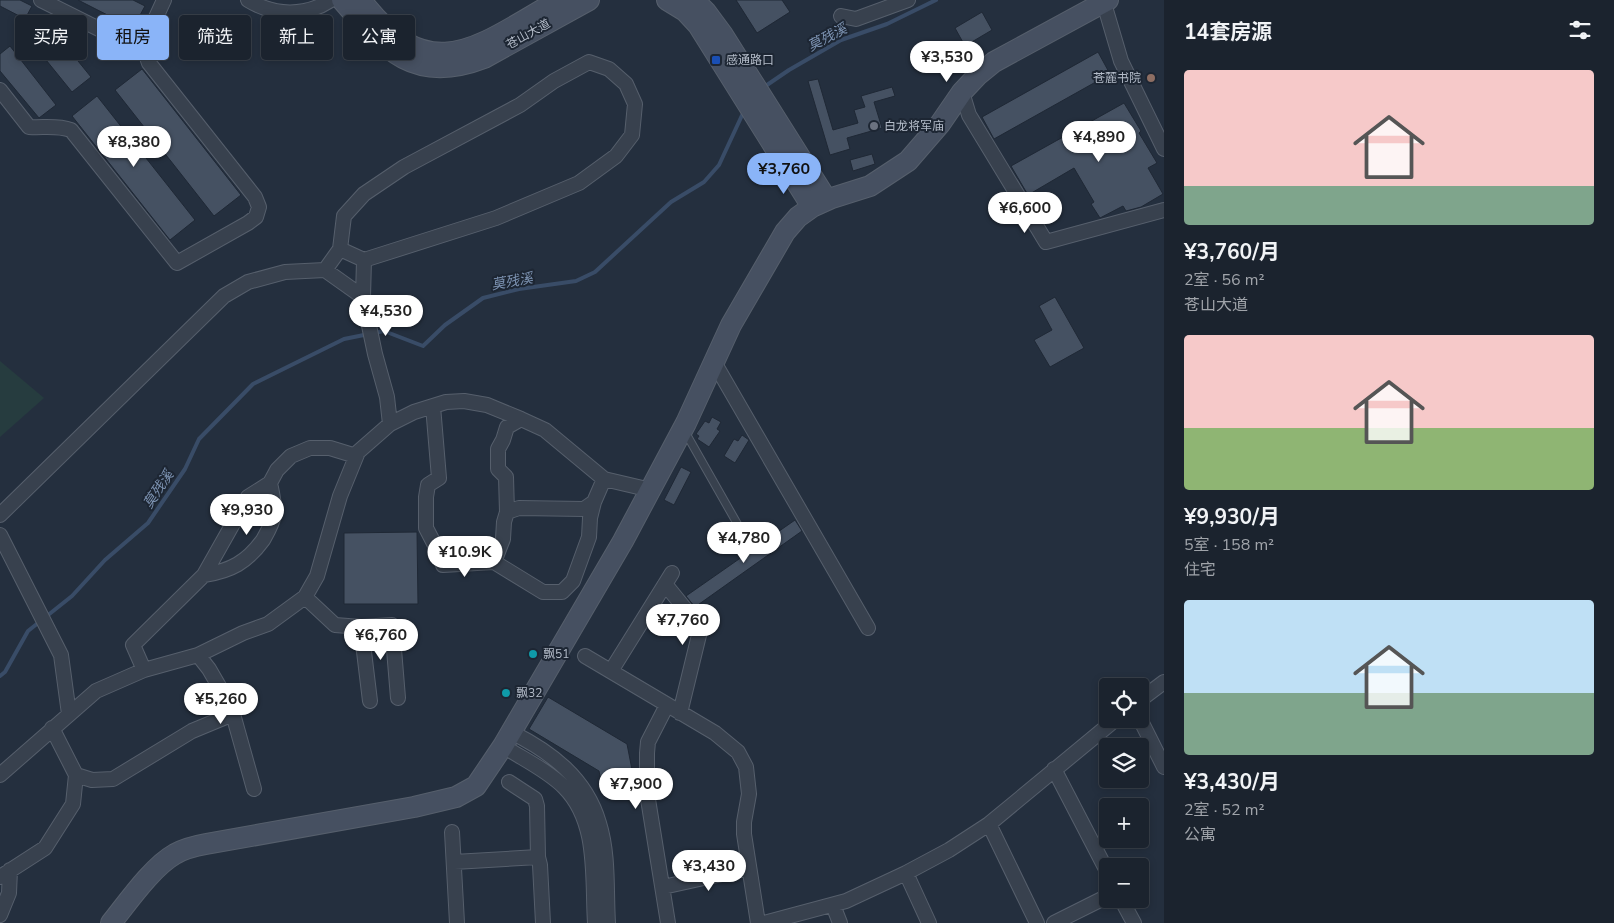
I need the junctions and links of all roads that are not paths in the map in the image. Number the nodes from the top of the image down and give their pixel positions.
1 (41, 0) edge
2 (164, 0) edge
3 (248, 0) edge
4 (331, 0) edge
5 (342, 0) edge
6 (362, 0) edge
7 (559, 0) edge
8 (589, 0) edge
9 (666, 0) edge
10 (694, 0) edge
11 (908, 0) edge
12 (1105, 1) edge
13 (157, 15) edge
14 (841, 16) dead end
15 (97, 28) edge
16 (149, 60) edge
17 (730, 60) junction
18 (0, 90) edge
19 (962, 92) junction
20 (1164, 148) edge
21 (820, 204) junction
22 (1164, 210) edge
23 (340, 249) junction
24 (364, 260) junction
25 (325, 270) junction
26 (363, 297) junction
27 (714, 362) junction
28 (433, 406) junction
29 (521, 418) junction
30 (390, 424) junction
31 (683, 428) junction
32 (356, 456) junction
33 (604, 479) junction
34 (270, 483) junction
35 (651, 490) junction
36 (594, 502) junction
37 (507, 512) junction
38 (0, 515) edge
39 (742, 532) dead end
40 (0, 535) edge
41 (494, 562) junction
42 (204, 575) junction
43 (305, 597) junction
44 (361, 627) junction
45 (868, 628) dead end
46 (198, 655) junction
47 (585, 656) dead end
48 (144, 670) junction
49 (611, 671) junction
50 (1164, 682) edge
51 (1149, 693) edge
52 (398, 698) dead end
53 (370, 701) dead end
54 (667, 705) junction
55 (680, 712) junction
56 (69, 714) junction
57 (233, 714) junction
58 (52, 728) junction
59 (1105, 728) edge
60 (1144, 728) edge
61 (507, 739) junction
62 (565, 767) junction
63 (1164, 767) edge
64 (1054, 769) junction
65 (0, 775) edge
66 (76, 775) junction
67 (554, 779) junction
68 (509, 782) dead end
69 (254, 789) dead end
70 (988, 824) junction
71 (452, 832) dead end
72 (538, 857) junction
73 (1100, 858) edge
74 (454, 862) junction
75 (750, 868) junction
76 (906, 873) junction
77 (5, 874) edge
78 (663, 888) junction
79 (1099, 900) edge
80 (833, 905) junction
81 (1126, 908) edge
82 (0, 915) edge
83 (111, 923) edge
84 (457, 923) edge
85 (544, 923) edge
86 (595, 923) edge
87 (608, 923) edge
88 (668, 923) edge
89 (758, 923) edge
90 (764, 923) edge
91 (840, 923) edge
92 (929, 923) edge
93 (1037, 923) edge
94 (1054, 923) edge
95 (1134, 923) edge

1 - 15 street
2 - 13 street
3 - 4 street
5 - 8 main road, 苍山大道
6 - 7 main road, 苍山大道
9 - 17 main road
10 - 17 main road
11 - 14 street
12 - 19 main road
12 - 20 street
16 - 18 street
17 - 21 main road
19 - 21 main road
19 - 22 street
21 - 27 main road
23 - 24 street
23 - 24 street
23 - 25 street
24 - 26 street
25 - 26 street
25 - 38 street
26 - 30 street
27 - 31 main road
27 - 45 street
28 - 29 street
28 - 30 street
28 - 41 street
29 - 33 street
29 - 37 street
30 - 32 street
31 - 35 main road
31 - 39 lane
32 - 34 street
32 - 43 street
33 - 35 street
33 - 36 street
34 - 42 street
34 - 42 street
35 - 61 main road
36 - 37 street
36 - 41 street
37 - 41 street
40 - 56 street
42 - 48 street
43 - 44 street
43 - 46 street
44 - 52 street
44 - 53 street
46 - 48 street
46 - 57 street
47 - 49 street
48 - 56 street
49 - 54 street
49 - 55 street
50 - 51 street
54 - 55 street
54 - 78 street
55 - 75 street
56 - 58 street
57 - 66 street
57 - 69 street
58 - 65 street
58 - 66 street
59 - 64 street
60 - 63 street
61 - 62 street
61 - 67 street
61 - 83 main road
62 - 67 street
62 - 87 street
64 - 70 street
64 - 73 street
66 - 77 street
67 - 86 street
68 - 72 street
70 - 76 street
70 - 93 street
71 - 74 street
72 - 74 street
72 - 85 street
74 - 84 street
75 - 78 street
75 - 89 street
76 - 80 street
76 - 92 street
77 - 82 street
78 - 88 street
79 - 94 street
80 - 90 street
80 - 91 street
81 - 95 street

